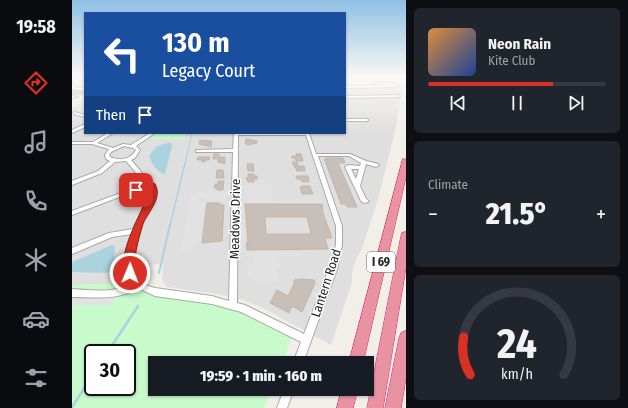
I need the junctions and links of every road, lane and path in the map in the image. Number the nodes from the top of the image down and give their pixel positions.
1 (396, 96) edge
2 (346, 97) edge
3 (75, 113) dead end
4 (84, 116) edge
5 (346, 120) edge
6 (368, 120) dead end
7 (84, 126) edge
8 (72, 132) edge
9 (109, 134) edge
10 (151, 134) edge
11 (236, 134) edge
12 (307, 134) edge
13 (72, 143) edge
14 (94, 143) junction
15 (133, 146) junction
16 (112, 149) junction
17 (198, 150) dead end
18 (236, 150) junction
19 (315, 155) junction
20 (114, 160) junction
21 (127, 160) junction
22 (406, 161) edge
23 (363, 165) junction
24 (376, 165) dead end
25 (72, 183) edge
26 (152, 186) junction
27 (357, 186) junction
28 (366, 201) dead end
29 (72, 212) edge
30 (136, 231) junction
31 (406, 236) edge
32 (72, 251) edge
33 (138, 284) junction
34 (72, 293) edge
35 (233, 305) junction
36 (406, 338) edge
37 (306, 340) junction
38 (300, 356) edge
39 (358, 356) edge
40 (286, 396) edge
41 (348, 396) edge
42 (282, 408) edge
43 (345, 408) edge
44 (375, 408) edge
45 (394, 408) edge

1 - 2 street
3 - 4 street
5 - 6 street
7 - 8 street
9 - 14 street
10 - 15 street
11 - 12 street
11 - 18 street, Meadows Drive
12 - 19 street, Lantern Road
13 - 14 street
14 - 16 street
15 - 16 street
15 - 21 street
16 - 20 street
17 - 18 street
18 - 35 street, Meadows Drive
19 - 23 street
19 - 37 street, Lantern Road
20 - 21 street
20 - 25 street
21 - 26 street
22 - 39 highway, I 69
23 - 24 street
23 - 27 street
23 - 27 street
26 - 29 street
26 - 30 street
27 - 28 street
30 - 32 street
30 - 33 street
31 - 44 highway, I 69
33 - 34 street
33 - 35 street
35 - 37 street
36 - 45 highway
37 - 38 street, Lantern Road
40 - 42 street
41 - 43 highway

